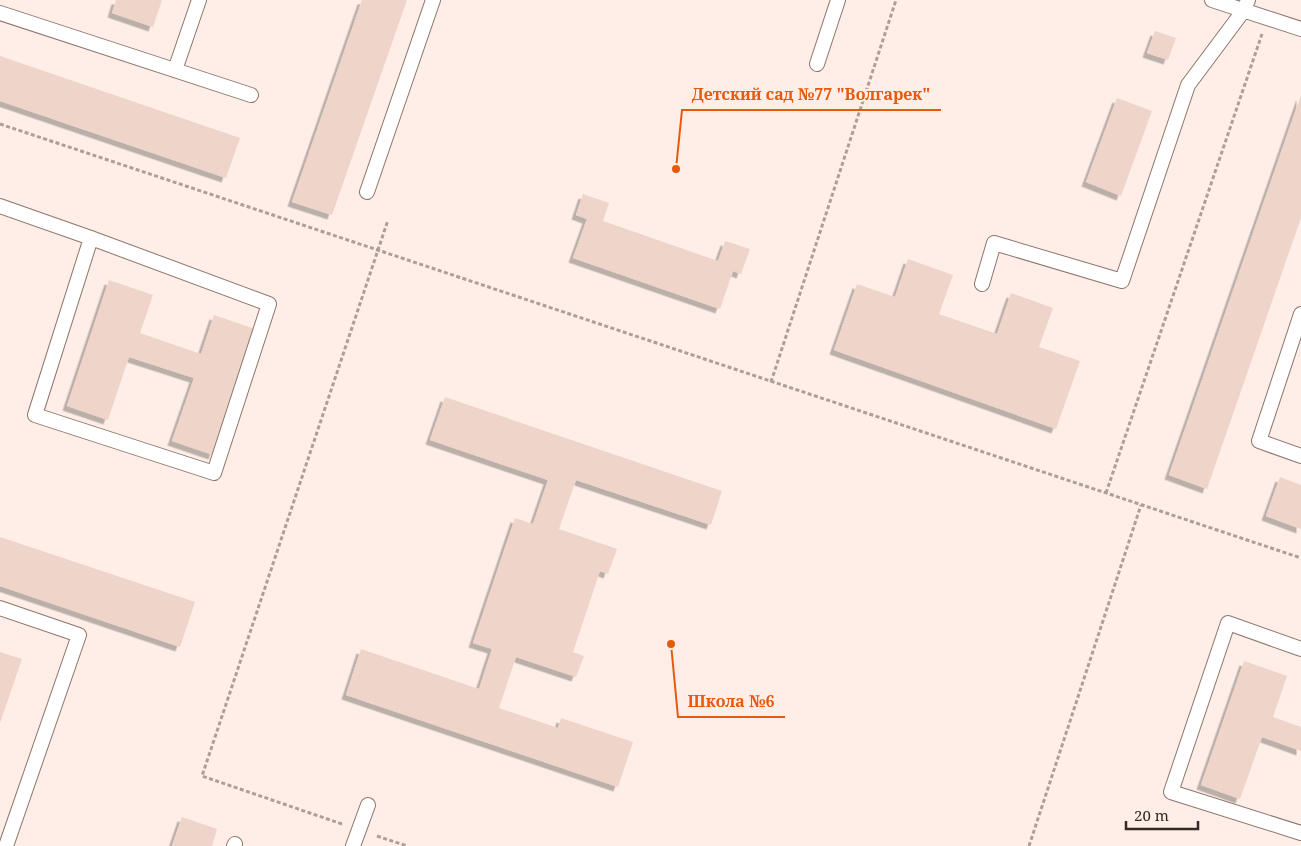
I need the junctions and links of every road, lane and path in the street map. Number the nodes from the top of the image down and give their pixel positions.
1 (199, 0) edge
2 (434, 0) edge
3 (838, 0) edge
4 (896, 0) edge
5 (1212, 0) edge
6 (1246, 5) edge
7 (0, 13) edge
8 (1268, 18) junction
9 (1301, 29) edge
10 (817, 64) dead end
11 (174, 70) junction
12 (250, 95) dead end
13 (0, 124) edge
14 (367, 192) dead end
15 (0, 206) edge
16 (388, 220) dead end
17 (91, 238) junction
18 (378, 250) junction
19 (982, 284) dead end
20 (1301, 314) edge
21 (771, 382) junction
22 (1301, 456) edge
23 (1106, 493) junction
24 (1141, 505) junction
25 (1301, 558) edge
26 (0, 608) edge
27 (1301, 649) edge
28 (368, 805) dead end
29 (359, 830) junction
30 (1301, 833) edge
31 (6, 846) edge
32 (353, 846) edge
33 (407, 846) edge
34 (1029, 846) edge

1 - 11 lane
2 - 14 lane
3 - 10 lane
4 - 21 path
5 - 6 lane
6 - 8 lane
6 - 19 lane
7 - 11 lane
8 - 9 lane
8 - 23 path
11 - 12 lane
13 - 18 path
15 - 17 lane
16 - 18 path
17 - 17 lane
18 - 21 path
18 - 29 path
20 - 22 lane
21 - 23 path
23 - 24 path
24 - 25 path
24 - 34 path
26 - 31 lane
27 - 30 lane
28 - 29 lane
29 - 32 lane
29 - 33 path

